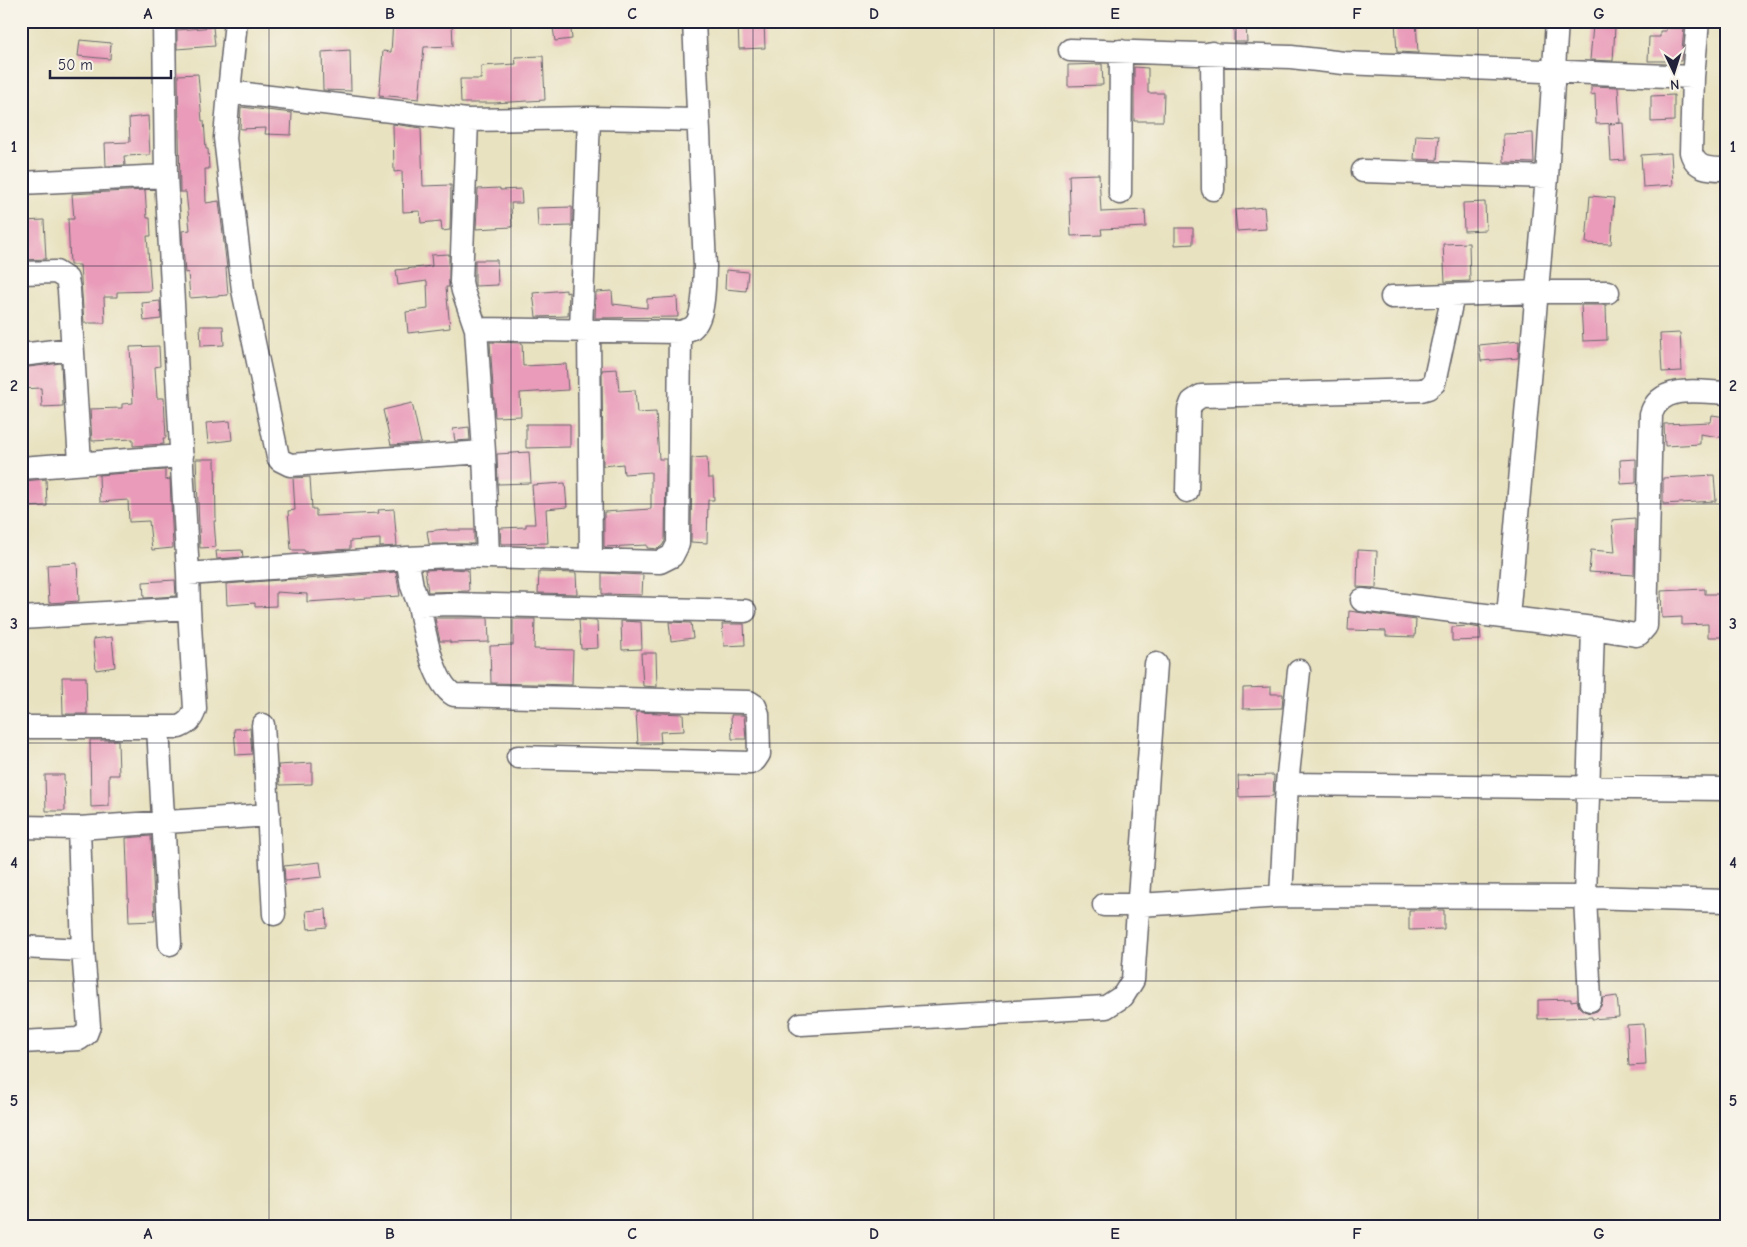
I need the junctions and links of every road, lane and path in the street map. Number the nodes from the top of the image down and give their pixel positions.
1 (164, 21) edge
2 (236, 21) edge
3 (694, 21) edge
4 (1557, 21) edge
5 (1698, 21) edge
6 (1070, 50) dead end
7 (1121, 50) junction
8 (1212, 53) junction
9 (1554, 72) junction
10 (1693, 77) junction
11 (229, 92) junction
12 (590, 118) junction
13 (466, 120) junction
14 (697, 120) junction
15 (1726, 169) edge
16 (1363, 172) dead end
17 (166, 176) junction
18 (1547, 177) junction
19 (21, 182) edge
20 (1213, 190) dead end
21 (1120, 193) dead end
22 (21, 273) edge
23 (1537, 292) junction
24 (1608, 292) dead end
25 (1453, 295) junction
26 (1392, 297) dead end
27 (476, 329) junction
28 (585, 330) junction
29 (680, 332) junction
30 (71, 349) junction
31 (21, 355) edge
32 (1726, 393) edge
33 (484, 452) junction
34 (182, 456) junction
35 (80, 462) junction
36 (21, 468) edge
37 (1187, 491) dead end
38 (488, 557) junction
39 (407, 558) junction
40 (591, 560) junction
41 (188, 574) junction
42 (1362, 600) dead end
43 (419, 605) junction
44 (189, 608) junction
45 (745, 611) dead end
46 (1508, 617) junction
47 (21, 618) edge
48 (1593, 628) junction
49 (1156, 664) dead end
50 (1298, 671) dead end
51 (263, 725) dead end
52 (21, 727) edge
53 (158, 727) junction
54 (518, 757) dead end
55 (1287, 784) junction
56 (1588, 788) junction
57 (1726, 789) edge
58 (269, 815) junction
59 (163, 822) junction
60 (21, 827) edge
61 (80, 828) junction
62 (1282, 896) junction
63 (1585, 897) junction
64 (1726, 901) edge
65 (1104, 905) dead end
66 (1139, 905) junction
67 (274, 914) dead end
68 (170, 944) dead end
69 (21, 947) edge
70 (83, 950) junction
71 (1590, 1000) dead end
72 (801, 1024) dead end
73 (21, 1042) edge

1 - 17 street
2 - 11 street
3 - 14 street
4 - 9 street
5 - 10 street
6 - 7 street
7 - 8 street
7 - 21 street
8 - 9 street
8 - 20 street
9 - 10 street
9 - 18 street
10 - 15 street
11 - 13 street
11 - 33 street
12 - 13 street
12 - 14 street
12 - 28 street
13 - 27 street
14 - 29 street
16 - 18 street
17 - 19 street
17 - 34 street
18 - 23 street
22 - 30 street
23 - 24 street
23 - 25 street
23 - 46 street
25 - 26 street
25 - 37 street
27 - 28 street
27 - 33 street
28 - 29 street
28 - 40 street
29 - 40 street
30 - 31 street
30 - 35 street
32 - 48 street
33 - 38 street
34 - 35 street
34 - 41 street
35 - 36 street
38 - 39 street
38 - 40 street
39 - 41 street
39 - 43 street
41 - 44 street
42 - 46 street
43 - 45 street
43 - 54 street
44 - 47 street
44 - 53 street
46 - 48 street
48 - 56 street
49 - 66 street
50 - 55 street
51 - 58 street
52 - 53 street
53 - 59 street
55 - 56 street
55 - 62 street
56 - 57 street
56 - 63 street
58 - 59 street
58 - 67 street
59 - 61 street
59 - 68 street
60 - 61 street
61 - 70 street
62 - 63 street
62 - 66 street
63 - 64 street
63 - 71 street
65 - 66 street
66 - 72 street
69 - 70 street
70 - 73 street

